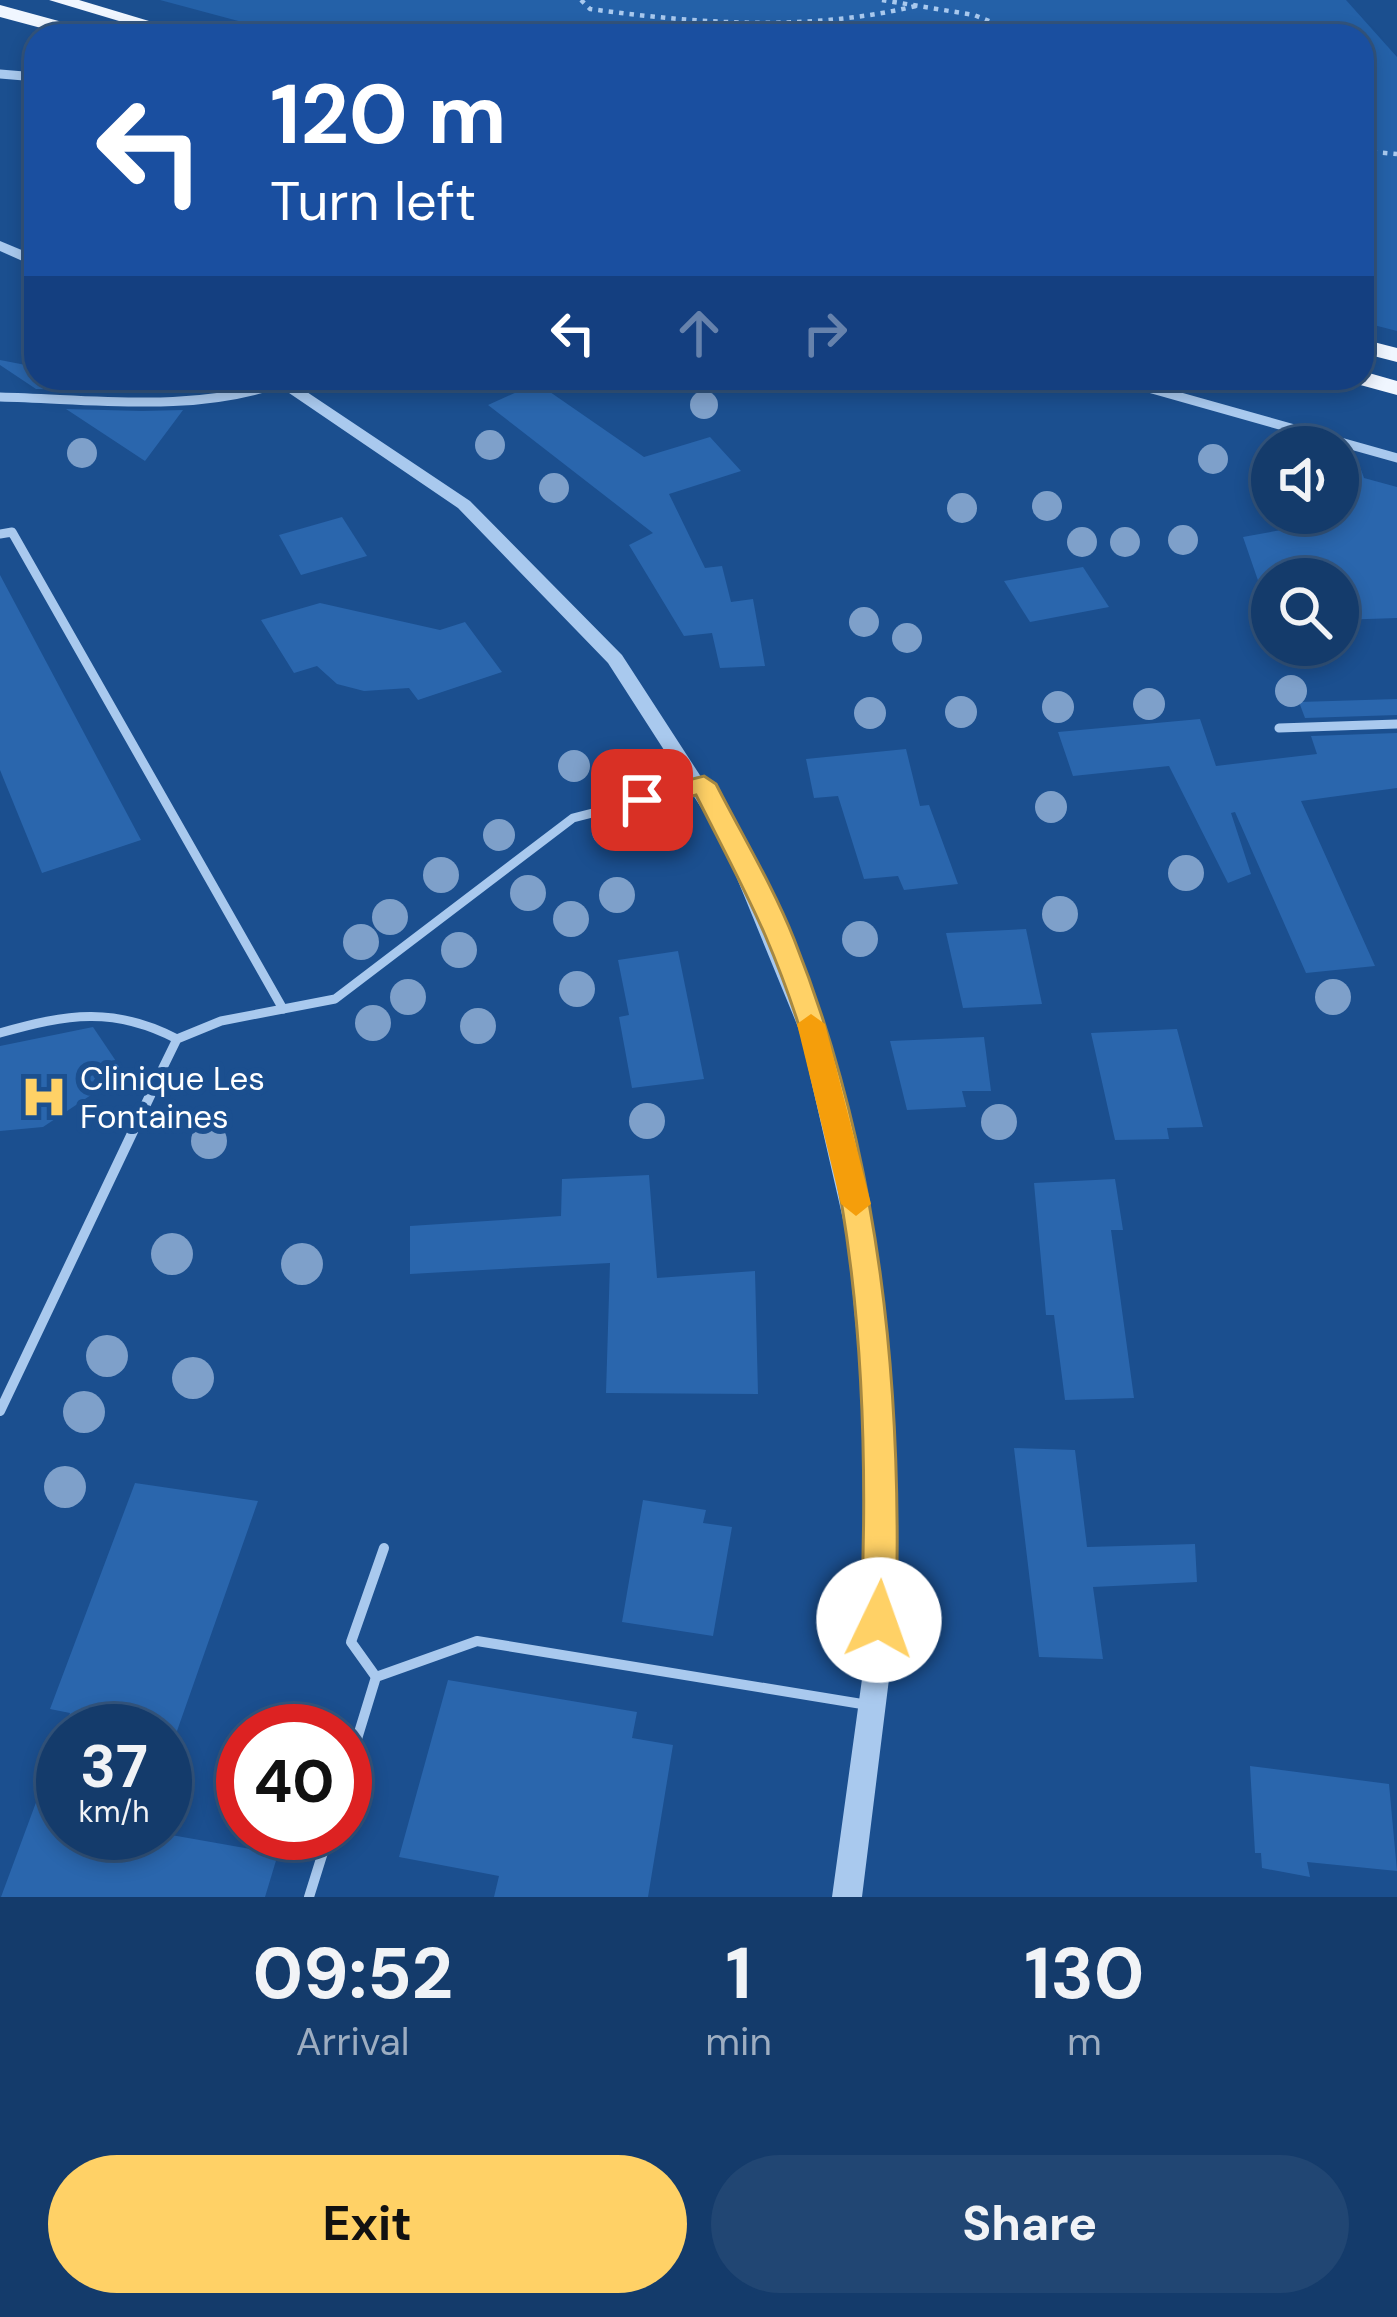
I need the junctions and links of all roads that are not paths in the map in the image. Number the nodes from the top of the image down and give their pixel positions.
1 (58, 0) edge
2 (0, 11) edge
3 (48, 24) edge
4 (146, 24) edge
5 (266, 390) edge
6 (295, 390) edge
7 (1156, 390) edge
8 (0, 397) edge
9 (1397, 458) edge
10 (0, 534) edge
11 (1397, 724) edge
12 (1279, 728) dead end
13 (704, 784) junction
14 (283, 1009) junction
15 (0, 1033) edge
16 (177, 1039) junction
17 (0, 1411) edge
18 (384, 1547) dead end
19 (376, 1677) junction
20 (368, 1704) edge
21 (873, 1706) junction
22 (320, 1860) edge
23 (309, 1897) edge
24 (847, 1897) edge

1 - 4 main road
2 - 3 main road
5 - 8 street
6 - 13 street
7 - 9 street
10 - 14 lane
11 - 12 lane
13 - 14 lane
13 - 21 street
14 - 16 lane
15 - 16 lane
16 - 17 lane
18 - 19 lane
19 - 20 lane
19 - 21 lane
21 - 24 street
22 - 23 lane

